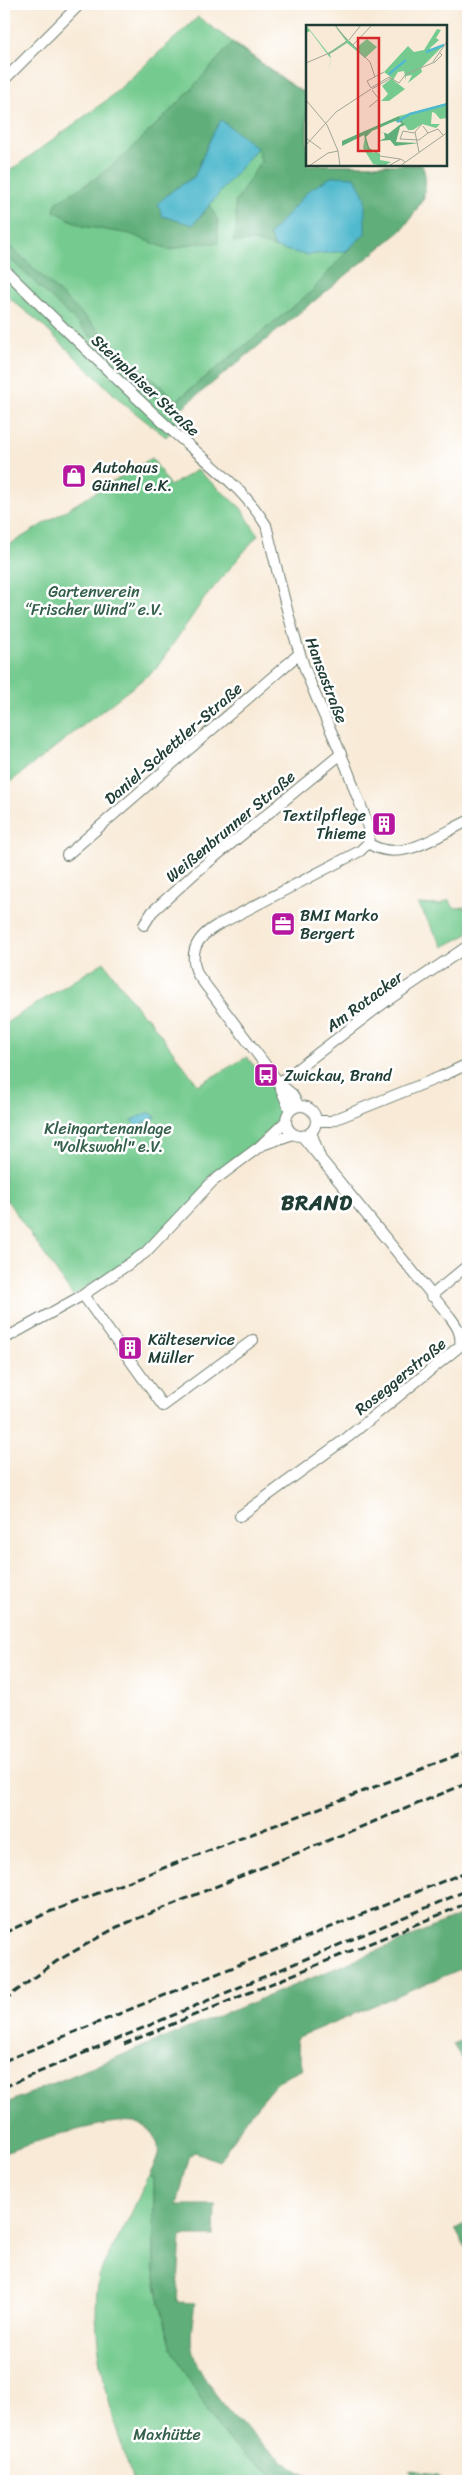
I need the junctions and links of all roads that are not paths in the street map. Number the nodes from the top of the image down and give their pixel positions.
1 (80, 4) edge
2 (4, 80) edge
3 (4, 269) edge
4 (266, 525) joint
5 (300, 654) junction
6 (341, 754) junction
7 (468, 821) edge
8 (368, 843) junction
9 (67, 855) dead end
10 (144, 925) dead end
11 (468, 946) edge
12 (468, 1064) edge
13 (279, 1083) junction
14 (291, 1113) junction
15 (316, 1121) junction
16 (302, 1134) junction
17 (259, 1146) junction
18 (468, 1265) edge
19 (83, 1295) junction
20 (431, 1296) junction
21 (4, 1339) edge
22 (253, 1340) dead end
23 (240, 1516) dead end

1 - 2 street
3 - 4 street, Steinpleiser Straße
4 - 5 street, Hansastraße
5 - 6 street, Hansastraße
5 - 9 street, Daniel-Schettler-Straße
6 - 8 street, Hansastraße
6 - 10 street, Weißenbrunner Straße
7 - 8 street
8 - 13 street
11 - 13 street, Am Rotacker
12 - 15 street
13 - 14 street
14 - 15 street
14 - 16 street
14 - 17 street
15 - 16 street
16 - 17 street
16 - 20 street, Roseggerstraße
17 - 19 street
18 - 20 street
19 - 21 street
19 - 22 street
20 - 23 street, Roseggerstraße

